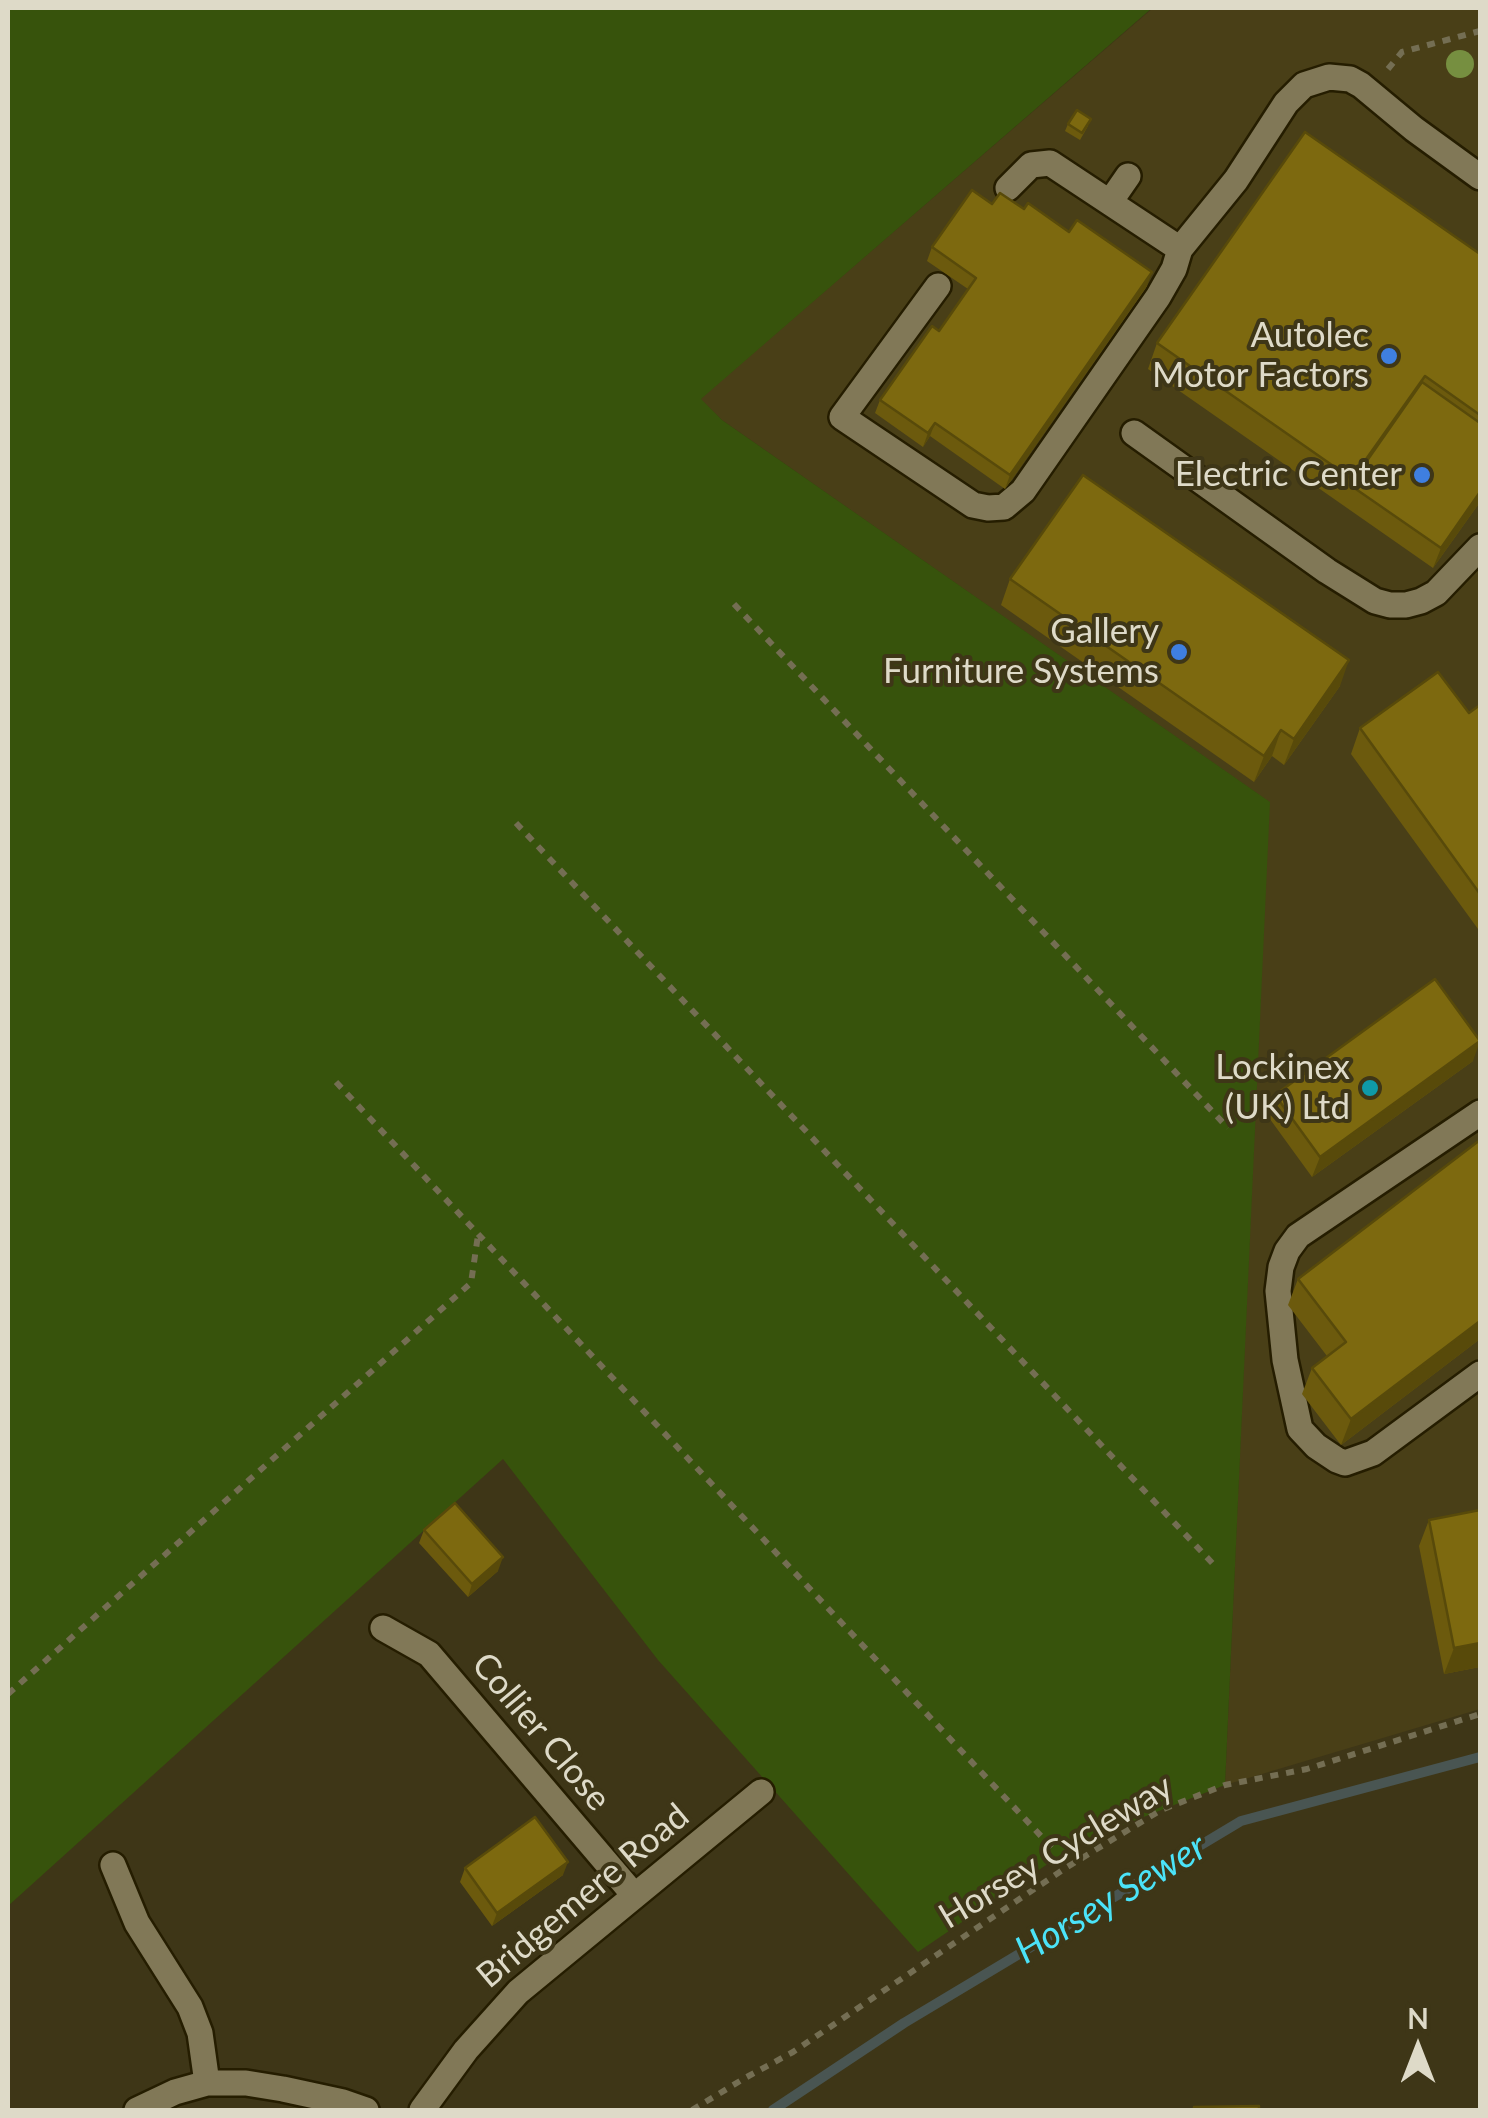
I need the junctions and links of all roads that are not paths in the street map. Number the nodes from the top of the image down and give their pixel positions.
1 (1128, 176) dead end
2 (1480, 178) edge
3 (1110, 202) junction
4 (1006, 214) edge
5 (1180, 249) junction
6 (944, 279) dead end
7 (1134, 432) dead end
8 (1480, 547) edge
9 (1480, 1113) edge
10 (1480, 1374) edge
11 (383, 1628) dead end
12 (761, 1792) dead end
13 (113, 1865) dead end
14 (634, 1895) junction
15 (207, 2083) junction
16 (137, 2110) edge
17 (366, 2110) edge
18 (422, 2110) edge

1 - 3 street
2 - 5 street
3 - 4 street
3 - 5 street
5 - 6 street
7 - 8 street
9 - 10 street
11 - 14 street, Collier Close
12 - 14 street, Bridgemere Road
13 - 15 street
14 - 18 street, Bridgemere Road
15 - 16 street
15 - 17 street

